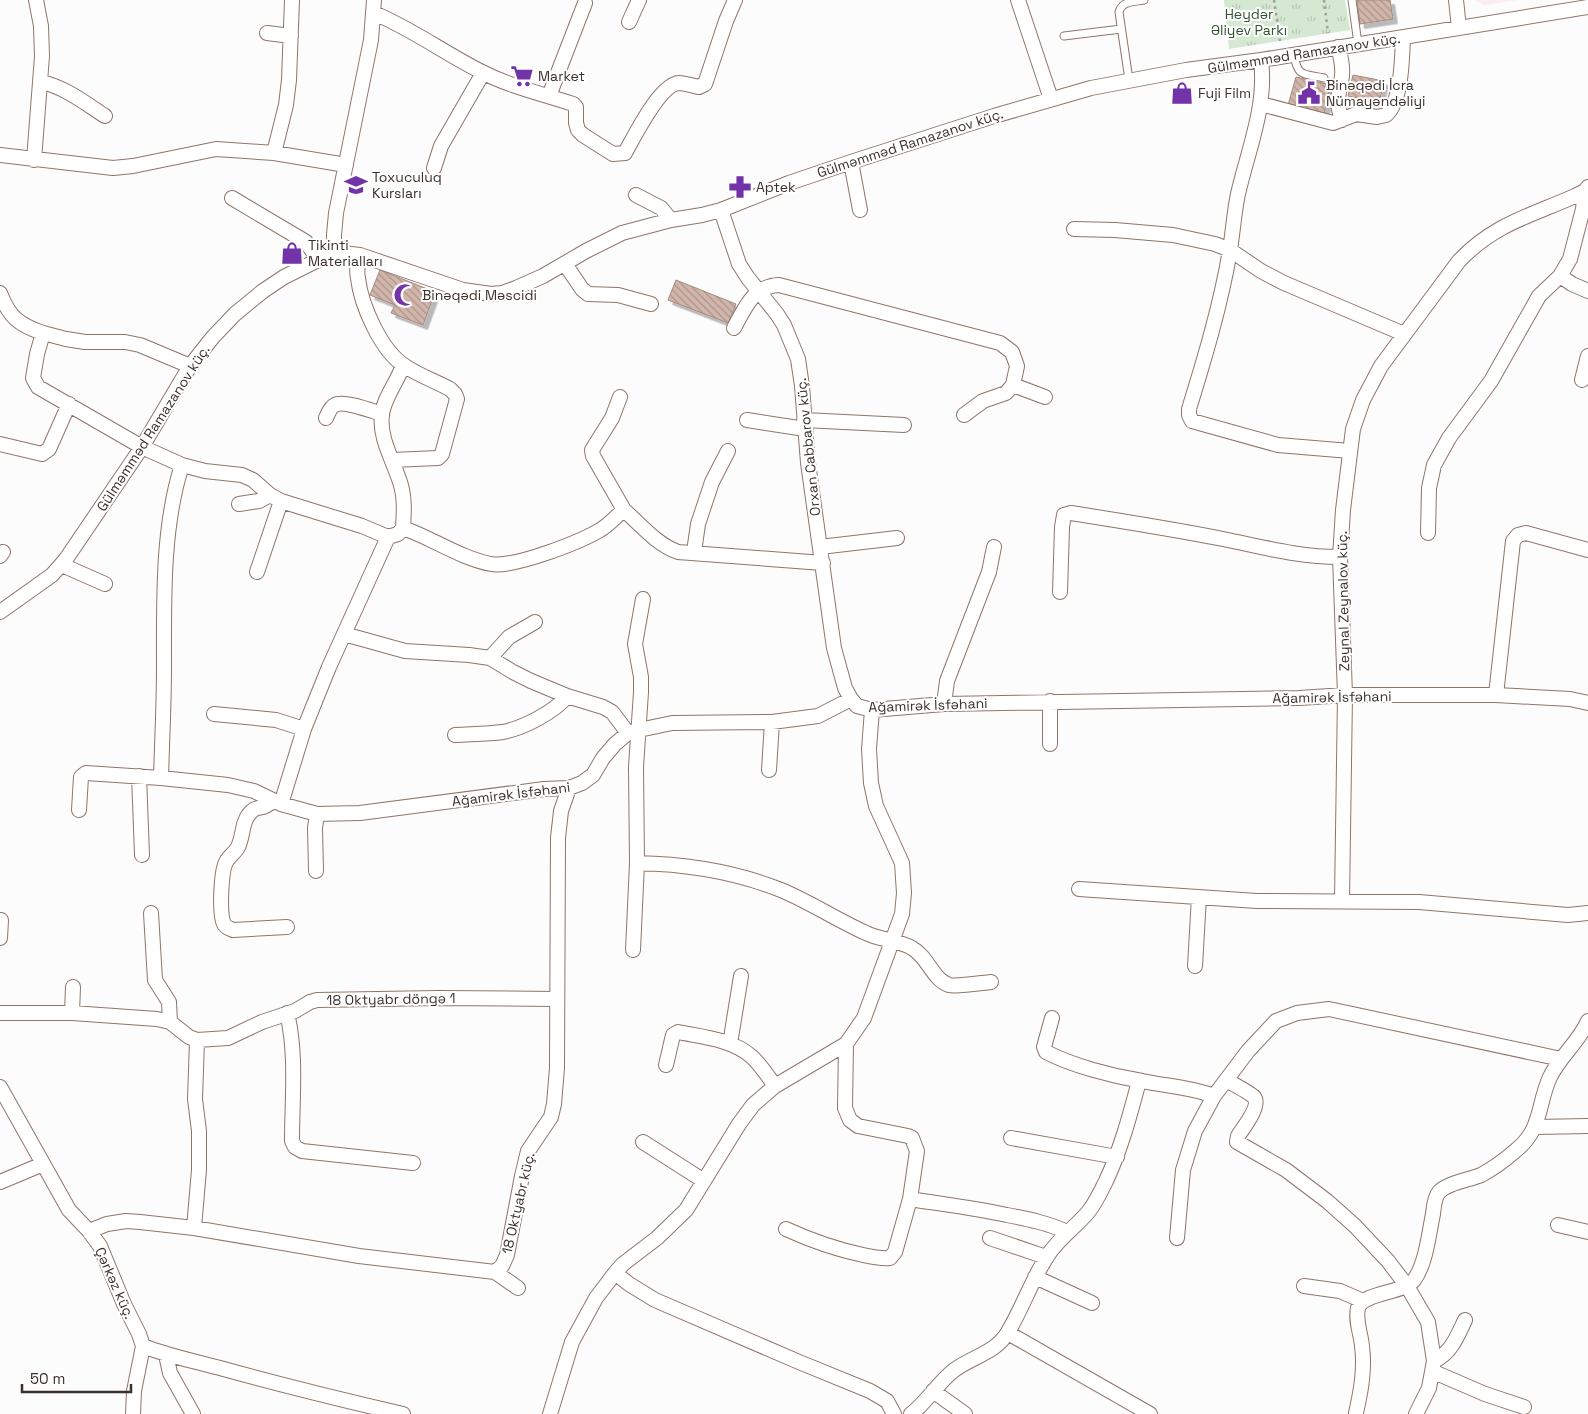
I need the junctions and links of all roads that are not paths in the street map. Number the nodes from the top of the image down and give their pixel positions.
1 (36, 0) edge
2 (292, 0) edge
3 (639, 0) edge
4 (735, 0) edge
5 (1018, 0) edge
6 (1144, 0) edge
7 (1352, 0) edge
8 (1456, 0) edge
9 (585, 3) dead end
10 (374, 7) edge
11 (1588, 7) edge
12 (629, 22) dead end
13 (1459, 28) junction
14 (1121, 29) junction
15 (267, 32) dead end
16 (291, 36) junction
17 (1064, 36) dead end
18 (1403, 38) junction
19 (1358, 44) junction
20 (1338, 47) junction
21 (1294, 54) junction
22 (1261, 60) junction
23 (483, 73) junction
24 (1324, 78) dead end
25 (1128, 80) junction
26 (41, 82) junction
27 (549, 96) junction
28 (1051, 99) junction
29 (1261, 104) junction
30 (105, 116) dead end
31 (1342, 120) junction
32 (274, 154) junction
33 (0, 156) edge
34 (34, 160) junction
35 (851, 162) junction
36 (346, 165) junction
37 (434, 168) dead end
38 (1586, 189) edge
39 (636, 195) dead end
40 (232, 198) dead end
41 (721, 210) junction
42 (860, 210) dead end
43 (671, 220) junction
44 (1074, 229) dead end
45 (1230, 250) junction
46 (334, 252) junction
47 (360, 255) junction
48 (318, 259) junction
49 (565, 264) junction
50 (1560, 276) junction
51 (759, 290) junction
52 (1588, 291) edge
53 (0, 293) edge
54 (651, 304) dead end
55 (734, 328) dead end
56 (43, 333) junction
57 (1404, 334) junction
58 (1588, 356) edge
59 (403, 365) junction
60 (190, 366) junction
61 (1582, 380) dead end
62 (1013, 385) junction
63 (620, 397) dead end
64 (1045, 397) dead end
65 (70, 404) junction
66 (382, 414) junction
67 (964, 415) dead end
68 (326, 418) dead end
69 (746, 420) dead end
70 (805, 425) junction
71 (904, 425) dead end
72 (0, 444) edge
73 (142, 447) junction
74 (728, 451) dead end
75 (1350, 451) junction
76 (392, 460) junction
77 (182, 465) junction
78 (276, 498) junction
79 (239, 504) dead end
80 (624, 510) junction
81 (402, 528) junction
82 (1428, 533) dead end
83 (388, 538) junction
84 (897, 538) dead end
85 (820, 546) junction
86 (994, 546) dead end
87 (1588, 550) edge
88 (694, 552) junction
89 (1340, 557) junction
90 (823, 564) junction
91 (62, 565) junction
92 (257, 572) dead end
93 (105, 584) dead end
94 (1060, 592) dead end
95 (643, 599) dead end
96 (1, 611) edge
97 (535, 622) dead end
98 (344, 634) junction
99 (490, 658) junction
100 (1345, 695) junction
101 (1496, 695) junction
102 (567, 696) junction
103 (851, 700) junction
104 (1050, 701) junction
105 (1588, 703) edge
106 (944, 704) junction
107 (872, 710) junction
108 (214, 714) dead end
109 (772, 722) junction
110 (304, 729) junction
111 (634, 731) junction
112 (455, 735) dead end
113 (1050, 744) dead end
114 (769, 770) dead end
115 (139, 776) junction
116 (161, 778) junction
117 (569, 788) junction
118 (277, 803) junction
119 (79, 810) dead end
120 (317, 814) junction
121 (142, 855) dead end
122 (637, 863) junction
123 (316, 871) dead end
124 (1079, 889) dead end
125 (1199, 897) junction
126 (1342, 901) junction
127 (151, 913) dead end
128 (1588, 913) edge
129 (1, 920) edge
130 (287, 927) dead end
131 (0, 938) edge
132 (892, 942) junction
133 (633, 950) dead end
134 (1195, 966) dead end
135 (741, 976) dead end
136 (990, 982) dead end
137 (73, 988) dead end
138 (556, 999) junction
139 (0, 1013) edge
140 (72, 1013) junction
141 (287, 1013) junction
142 (1052, 1018) dead end
143 (1588, 1021) edge
144 (170, 1022) junction
145 (198, 1040) junction
146 (730, 1044) junction
147 (846, 1044) junction
148 (1561, 1059) junction
149 (666, 1065) dead end
150 (1226, 1080) junction
151 (1139, 1081) junction
152 (775, 1086) junction
153 (0, 1087) edge
154 (1214, 1096) junction
155 (1588, 1126) edge
156 (1536, 1127) junction
157 (1011, 1138) dead end
158 (643, 1142) dead end
159 (1117, 1157) junction
160 (413, 1163) dead end
161 (43, 1164) junction
162 (704, 1180) junction
163 (0, 1182) edge
164 (910, 1199) junction
165 (1558, 1225) dead end
166 (194, 1228) junction
167 (786, 1229) dead end
168 (89, 1231) junction
169 (1067, 1232) junction
170 (1588, 1232) edge
171 (990, 1238) dead end
172 (1177, 1238) dead end
173 (1046, 1258) junction
174 (495, 1272) junction
175 (615, 1273) junction
176 (1035, 1276) junction
177 (1304, 1286) dead end
178 (1407, 1286) junction
179 (518, 1288) dead end
180 (1363, 1301) junction
181 (1092, 1302) dead end
182 (1465, 1320) dead end
183 (1008, 1333) junction
184 (143, 1346) junction
185 (166, 1354) junction
186 (1434, 1366) junction
187 (932, 1391) junction
188 (1524, 1407) dead end
189 (134, 1414) edge
190 (193, 1414) edge
191 (403, 1414) edge
192 (550, 1414) edge
193 (894, 1414) edge
194 (911, 1414) edge
195 (965, 1414) edge
196 (1150, 1414) edge
197 (1356, 1414) edge
198 (1416, 1414) edge

1 - 26 street
2 - 16 street
3 - 12 street
4 - 27 street
5 - 28 street
6 - 14 lane
7 - 19 lane
8 - 13 street
9 - 27 street
10 - 23 street
10 - 36 street
11 - 13 street, Gülməmməd Ramazanov küç.
13 - 18 street, Gülməmməd Ramazanov küç.
14 - 17 lane
14 - 25 lane
15 - 16 street
16 - 32 street
18 - 19 street, Gülməmməd Ramazanov küç.
18 - 31 street
19 - 20 street, Gülməmməd Ramazanov küç.
20 - 21 street, Gülməmməd Ramazanov küç.
20 - 31 street
21 - 22 street, Gülməmməd Ramazanov küç.
21 - 24 lane
22 - 25 street, Gülməmməd Ramazanov küç.
22 - 29 street
23 - 27 street
23 - 37 street
25 - 28 street, Gülməmməd Ramazanov küç.
26 - 30 street
26 - 34 street
28 - 35 street, Gülməmməd Ramazanov küç.
29 - 31 street
29 - 45 street
32 - 34 street
32 - 36 street
33 - 34 street
35 - 41 street, Gülməmməd Ramazanov küç.
35 - 42 street
36 - 46 street
38 - 50 street
38 - 57 street, Zeynal Zeynalov küç.
39 - 43 street
40 - 48 street
41 - 43 street, Gülməmməd Ramazanov küç.
41 - 51 street, Orxan Cabbarov küç.
43 - 49 street, Gülməmməd Ramazanov küç.
44 - 45 street
45 - 57 street
45 - 75 street
46 - 47 street, Gülməmməd Ramazanov küç.
46 - 48 street, Gülməmməd Ramazanov küç.
47 - 49 street, Gülməmməd Ramazanov küç.
47 - 59 street
48 - 60 street, Gülməmməd Ramazanov küç.
49 - 54 street
50 - 52 street
50 - 82 street
51 - 55 street
51 - 62 street
51 - 70 street, Orxan Cabbarov küç.
53 - 56 street
56 - 60 street
56 - 65 street
57 - 75 street, Zeynal Zeynalov küç.
58 - 61 street
59 - 66 street
59 - 76 street
60 - 73 street, Gülməmməd Ramazanov küç.
62 - 64 street
62 - 67 street
63 - 80 street
65 - 72 street
65 - 73 street
66 - 68 street
66 - 76 street
69 - 70 street
70 - 71 street
70 - 85 street, Orxan Cabbarov küç.
73 - 77 street
73 - 91 street, Gülməmməd Ramazanov küç.
74 - 88 street
75 - 89 street, Zeynal Zeynalov küç.
76 - 81 street
77 - 78 street
77 - 116 street
78 - 79 street
78 - 83 street
78 - 92 street
80 - 81 street
80 - 88 street
81 - 83 street
83 - 98 street
84 - 85 street
85 - 90 street, Orxan Cabbarov küç.
86 - 106 street
87 - 101 street
88 - 90 street
89 - 94 street
89 - 100 street, Zeynal Zeynalov küç.
90 - 103 street, Orxan Cabbarov küç.
91 - 93 street
91 - 96 street, Gülməmməd Ramazanov küç.
95 - 111 street
97 - 99 street
98 - 99 street
98 - 110 street
99 - 102 street
100 - 101 street, Ağamirək İsfəhani
100 - 104 street, Ağamirək İsfəhani
100 - 126 street, Zeynal Zeynalov küç.
101 - 105 street, Ağamirək İsfəhani
102 - 111 street
102 - 112 street
103 - 107 street, Ağamirək İsfəhani
103 - 109 street, Ağamirək İsfəhani
104 - 106 street, Ağamirək İsfəhani
104 - 113 street
106 - 107 street, Ağamirək İsfəhani
107 - 132 street
108 - 110 street
109 - 111 street, Ağamirək İsfəhani
109 - 114 street
110 - 118 street
111 - 117 street, Ağamirək İsfəhani
111 - 122 street
115 - 116 street, Ağamirək İsfəhani
115 - 119 street, Ağamirək İsfəhani
115 - 121 street
116 - 118 street, Ağamirək İsfəhani
117 - 120 street, Ağamirək İsfəhani
117 - 138 street, 18 Oktyabr küç.
118 - 120 street, Ağamirək İsfəhani
118 - 130 street
120 - 123 street
122 - 132 street
122 - 133 street
124 - 125 street
125 - 126 street
125 - 134 street
126 - 128 street
127 - 144 street
129 - 131 street
132 - 136 street
132 - 147 street
135 - 146 street
137 - 140 street
138 - 141 street, 18 Oktyabr döngə 1
138 - 174 street, 18 Oktyabr küç.
139 - 140 street
140 - 144 street
141 - 145 street, 18 Oktyabr döngə 1
141 - 160 street
142 - 151 street
143 - 148 street
144 - 145 street
145 - 166 street
146 - 149 street
146 - 152 street
147 - 152 street
147 - 164 street
148 - 150 street
148 - 156 street
150 - 154 street
150 - 178 street
151 - 154 street
151 - 159 street
152 - 162 street
153 - 161 street, Çərkəz küç.
154 - 172 street
155 - 156 street
156 - 178 street
157 - 159 street
158 - 162 street
159 - 169 street
161 - 163 street
161 - 168 street, Çərkəz küç.
162 - 175 street
164 - 167 street
164 - 169 street
165 - 170 street
166 - 168 street
166 - 174 street
168 - 184 street, Çərkəz küç.
169 - 173 street
171 - 173 street
173 - 176 street
174 - 179 street
175 - 192 street
175 - 193 street
176 - 181 street
176 - 183 street
177 - 180 street
178 - 180 street
178 - 186 street
180 - 197 street
182 - 186 street
183 - 187 street
183 - 196 street
184 - 185 street
184 - 189 street
185 - 190 street
185 - 191 street
186 - 188 street
186 - 198 street
187 - 194 street
187 - 195 street

